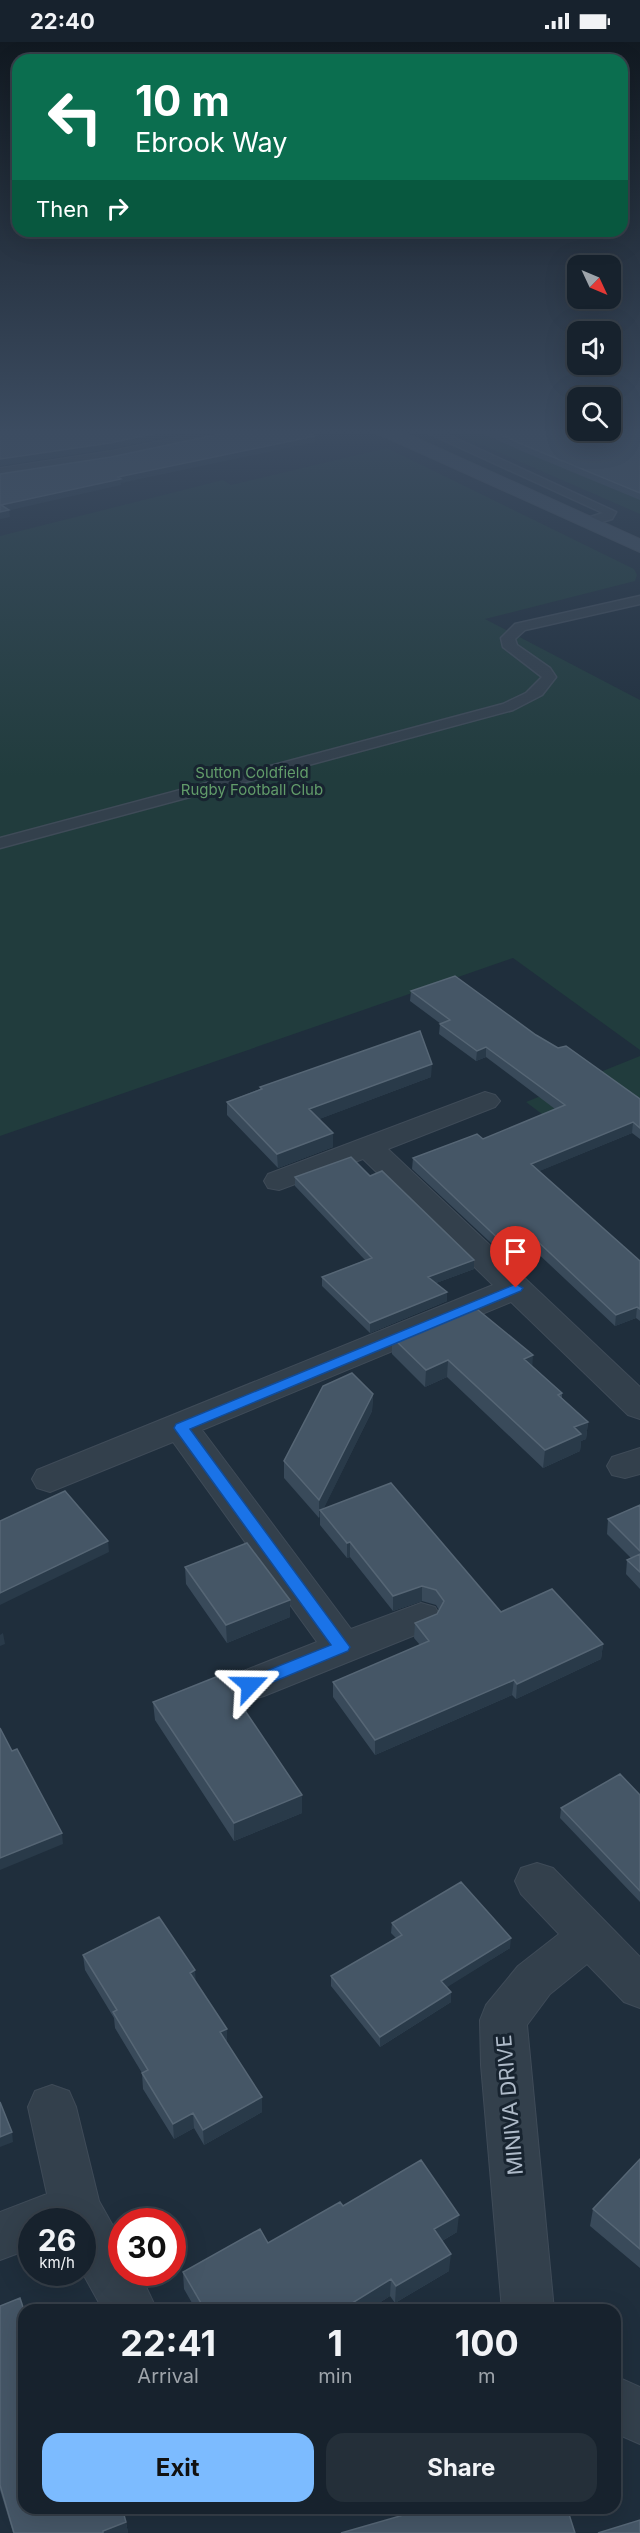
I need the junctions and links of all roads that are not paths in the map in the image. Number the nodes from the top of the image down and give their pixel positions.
1 (640, 600) edge
2 (0, 843) edge
3 (485, 1101) dead end
4 (368, 1147) junction
5 (279, 1181) dead end
6 (516, 1288) junction
7 (640, 1407) edge
8 (181, 1428) junction
9 (50, 1479) dead end
10 (421, 1617) dead end
11 (342, 1647) junction
12 (250, 1685) dead end
13 (537, 1881) dead end
14 (590, 1936) junction
15 (640, 1988) edge
16 (52, 2107) dead end
17 (48, 2208) edge
18 (18, 2229) edge
19 (0, 2236) edge
20 (96, 2271) edge
21 (126, 2304) edge
22 (527, 2304) edge
23 (621, 2406) edge
24 (640, 2416) edge

1 - 2 lane
3 - 4 street
4 - 5 street
4 - 6 street
6 - 7 street
6 - 8 street
8 - 9 street
8 - 11 street
10 - 11 street
11 - 12 street
13 - 14 street
14 - 15 street
14 - 22 street, MINIVA DRIVE
16 - 17 street
18 - 19 street
20 - 21 street
23 - 24 street

